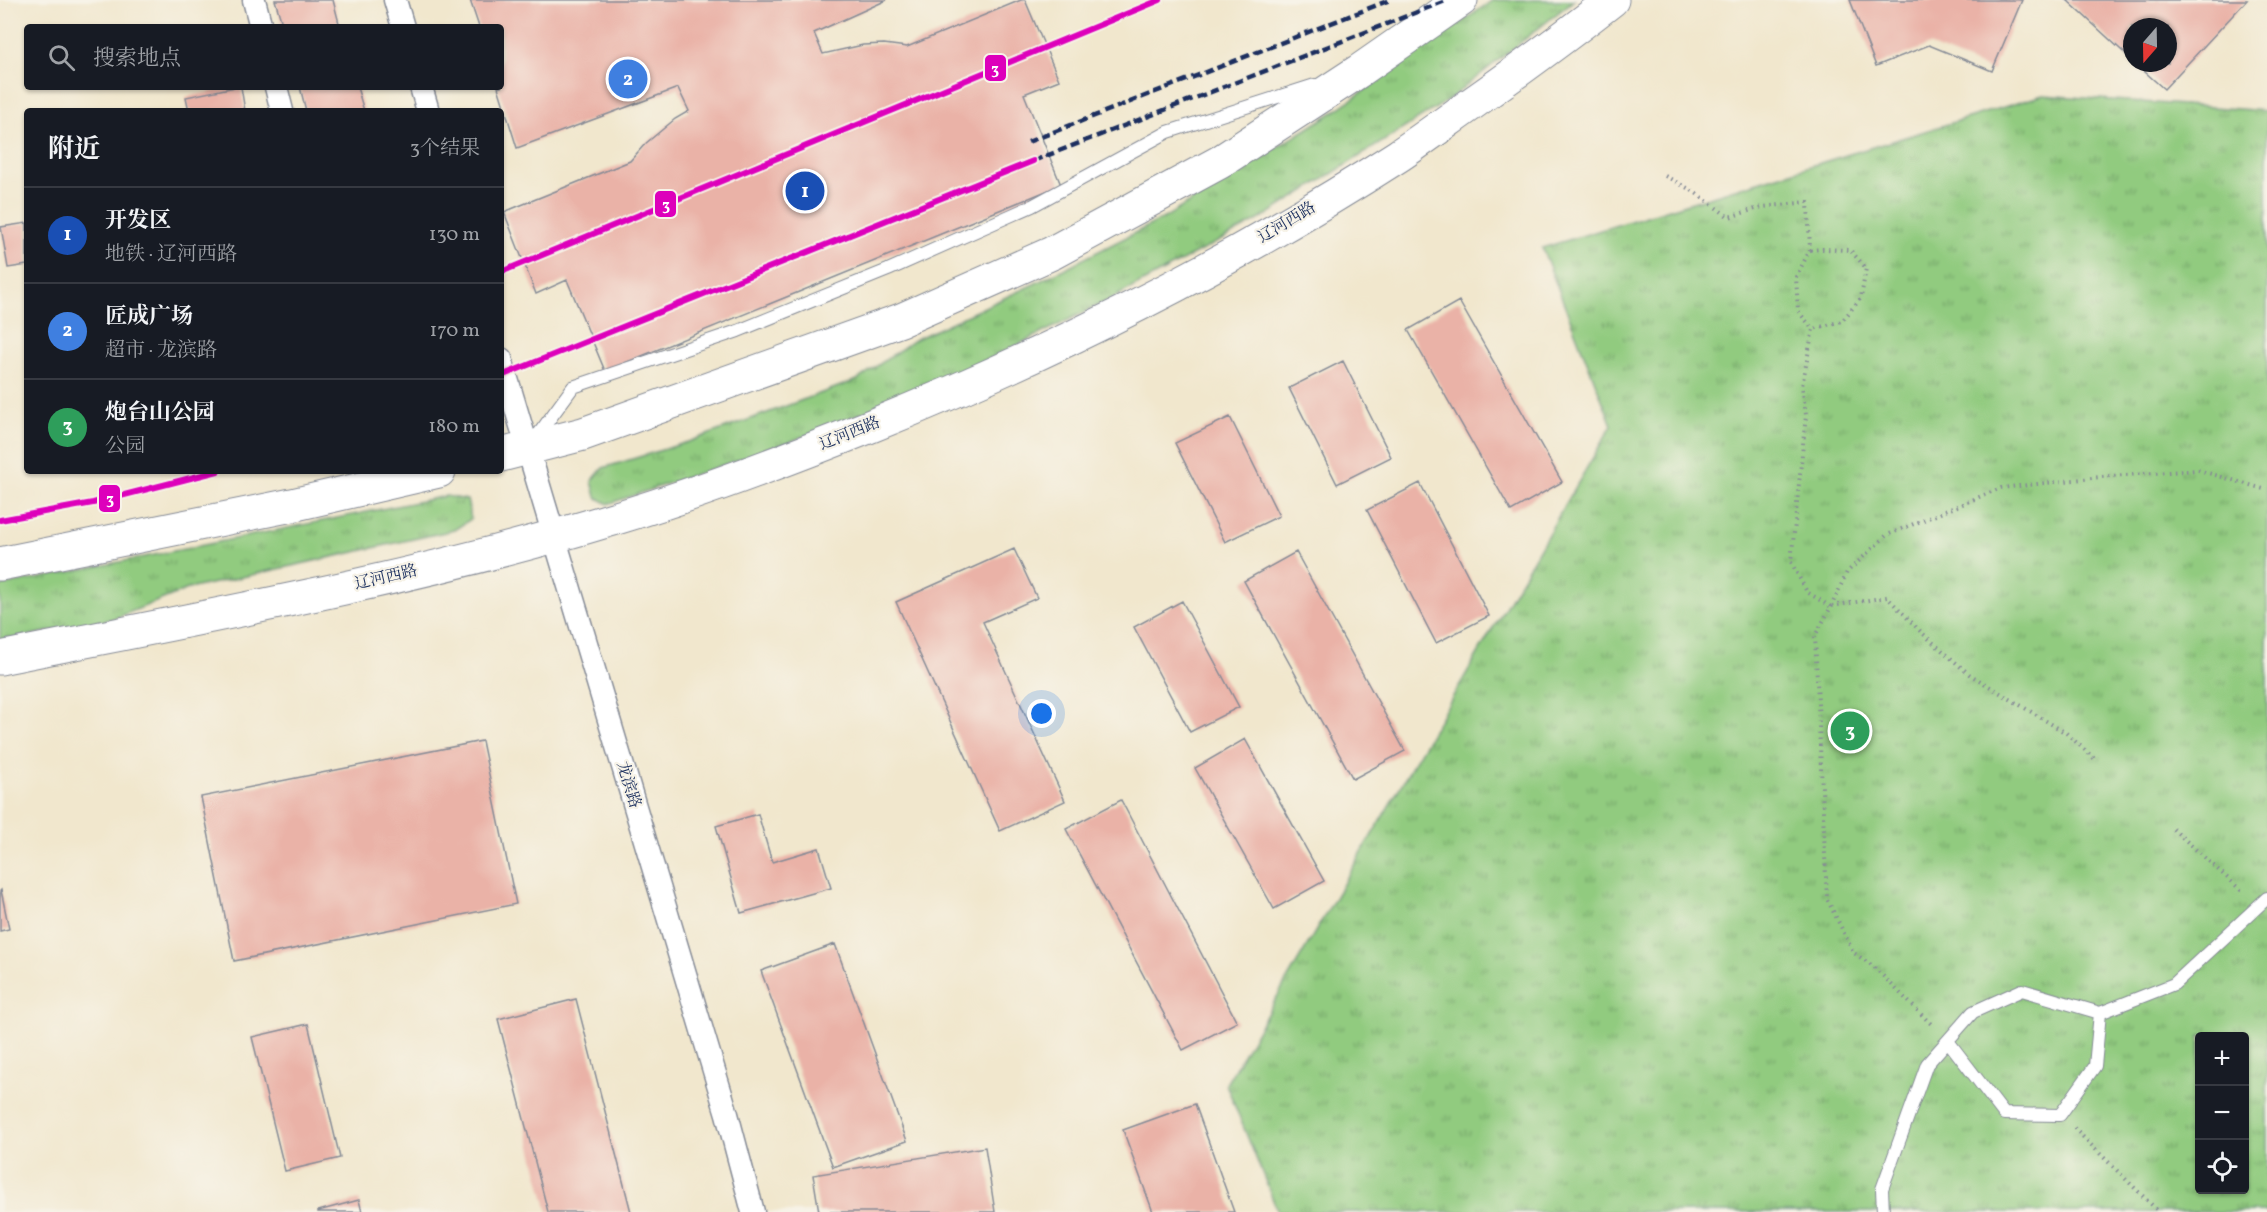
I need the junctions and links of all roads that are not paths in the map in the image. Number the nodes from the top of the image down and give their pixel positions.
1 (254, 0) edge
2 (395, 0) edge
3 (1461, 0) edge
4 (1612, 0) edge
5 (260, 24) edge
6 (402, 24) edge
7 (1359, 71) junction
8 (277, 90) edge
9 (421, 90) edge
10 (281, 108) edge
11 (427, 108) edge
12 (504, 380) edge
13 (514, 452) edge
14 (426, 474) edge
15 (554, 536) junction
16 (0, 564) edge
17 (0, 658) edge
18 (2263, 902) edge
19 (2100, 1013) junction
20 (1948, 1041) junction
21 (753, 1212) edge
22 (1883, 1212) edge

1 - 5 street
2 - 6 street
3 - 7 main road
4 - 15 main road, 辽河西路
7 - 13 main road
7 - 13 lane
8 - 10 street
9 - 11 street
12 - 13 street, 龙滨路
13 - 15 street, 龙滨路
14 - 16 main road
15 - 17 main road, 辽河西路
15 - 21 street, 龙滨路
18 - 19 lane
19 - 20 lane
19 - 20 lane
20 - 22 lane

